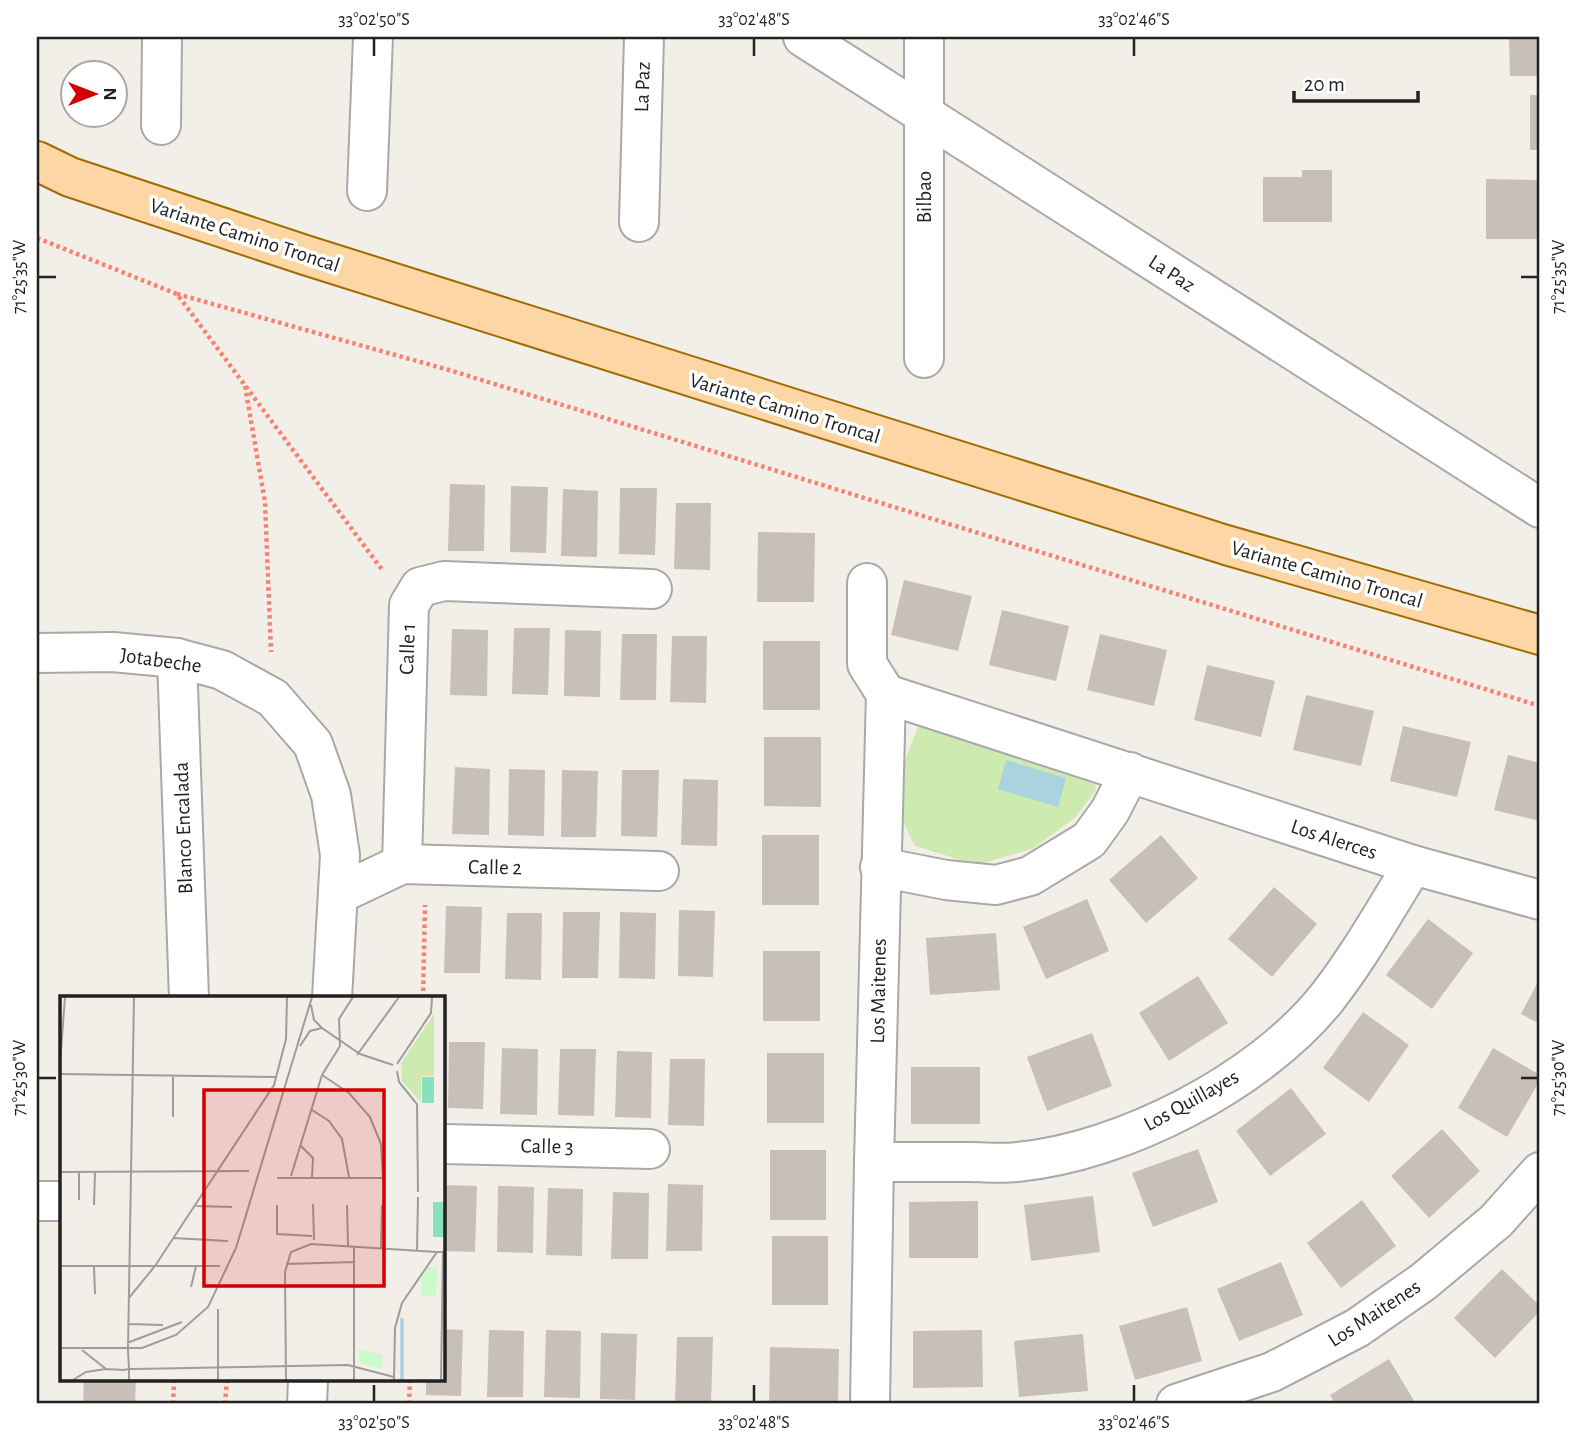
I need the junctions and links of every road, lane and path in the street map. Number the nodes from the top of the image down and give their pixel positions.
1 (162, 37) edge
2 (373, 37) edge
3 (644, 37) edge
4 (803, 37) edge
5 (924, 37) edge
6 (924, 114) junction
7 (162, 125) dead end
8 (37, 161) edge
9 (367, 191) dead end
10 (639, 222) dead end
11 (37, 238) edge
12 (177, 295) junction
13 (924, 358) dead end
14 (245, 386) junction
15 (1540, 508) edge
16 (867, 583) dead end
17 (652, 589) dead end
18 (409, 605) junction
19 (1540, 635) edge
20 (37, 653) edge
21 (177, 658) junction
22 (886, 694) junction
23 (273, 698) junction
24 (1540, 706) edge
25 (1130, 772) junction
26 (402, 864) junction
27 (1413, 865) junction
28 (880, 867) junction
29 (659, 871) dead end
30 (339, 894) junction
31 (1540, 900) edge
32 (189, 996) edge
33 (332, 996) edge
34 (444, 1144) edge
35 (650, 1149) dead end
36 (874, 1162) junction
37 (1540, 1172) edge
38 (37, 1201) edge
39 (60, 1201) edge
40 (174, 1382) edge
41 (227, 1382) edge
42 (308, 1382) edge
43 (410, 1382) edge
44 (173, 1404) edge
45 (226, 1404) edge
46 (307, 1404) edge
47 (409, 1404) edge
48 (870, 1404) edge
49 (1176, 1404) edge

1 - 7 street
2 - 9 street
3 - 10 street, La Paz
4 - 6 street, La Paz
5 - 6 street, Bilbao
6 - 13 street, Bilbao
6 - 15 street, La Paz
8 - 19 main road, Variante Camino Troncal
11 - 12 path
12 - 14 path
12 - 24 path
14 - 18 path
14 - 23 path
16 - 22 street
17 - 18 street, Calle 1
18 - 26 street, Calle 1
20 - 21 street, Jotabeche
21 - 23 street, Jotabeche
21 - 32 street, Blanco Encalada
22 - 25 street, Los Alerces
22 - 28 street, Los Maitenes
23 - 30 street, Jotabeche
25 - 27 street, Los Alerces
25 - 28 street
26 - 29 street, Calle 2
26 - 30 street, Calle 2
27 - 31 street, Los Alerces
27 - 36 street, Los Quillayes
28 - 36 street, Los Maitenes
30 - 33 street, Jotabeche
34 - 35 street, Calle 3
36 - 48 street, Los Maitenes
37 - 49 street, Los Maitenes
38 - 39 street
40 - 44 path
41 - 45 path
42 - 46 street
43 - 47 path

